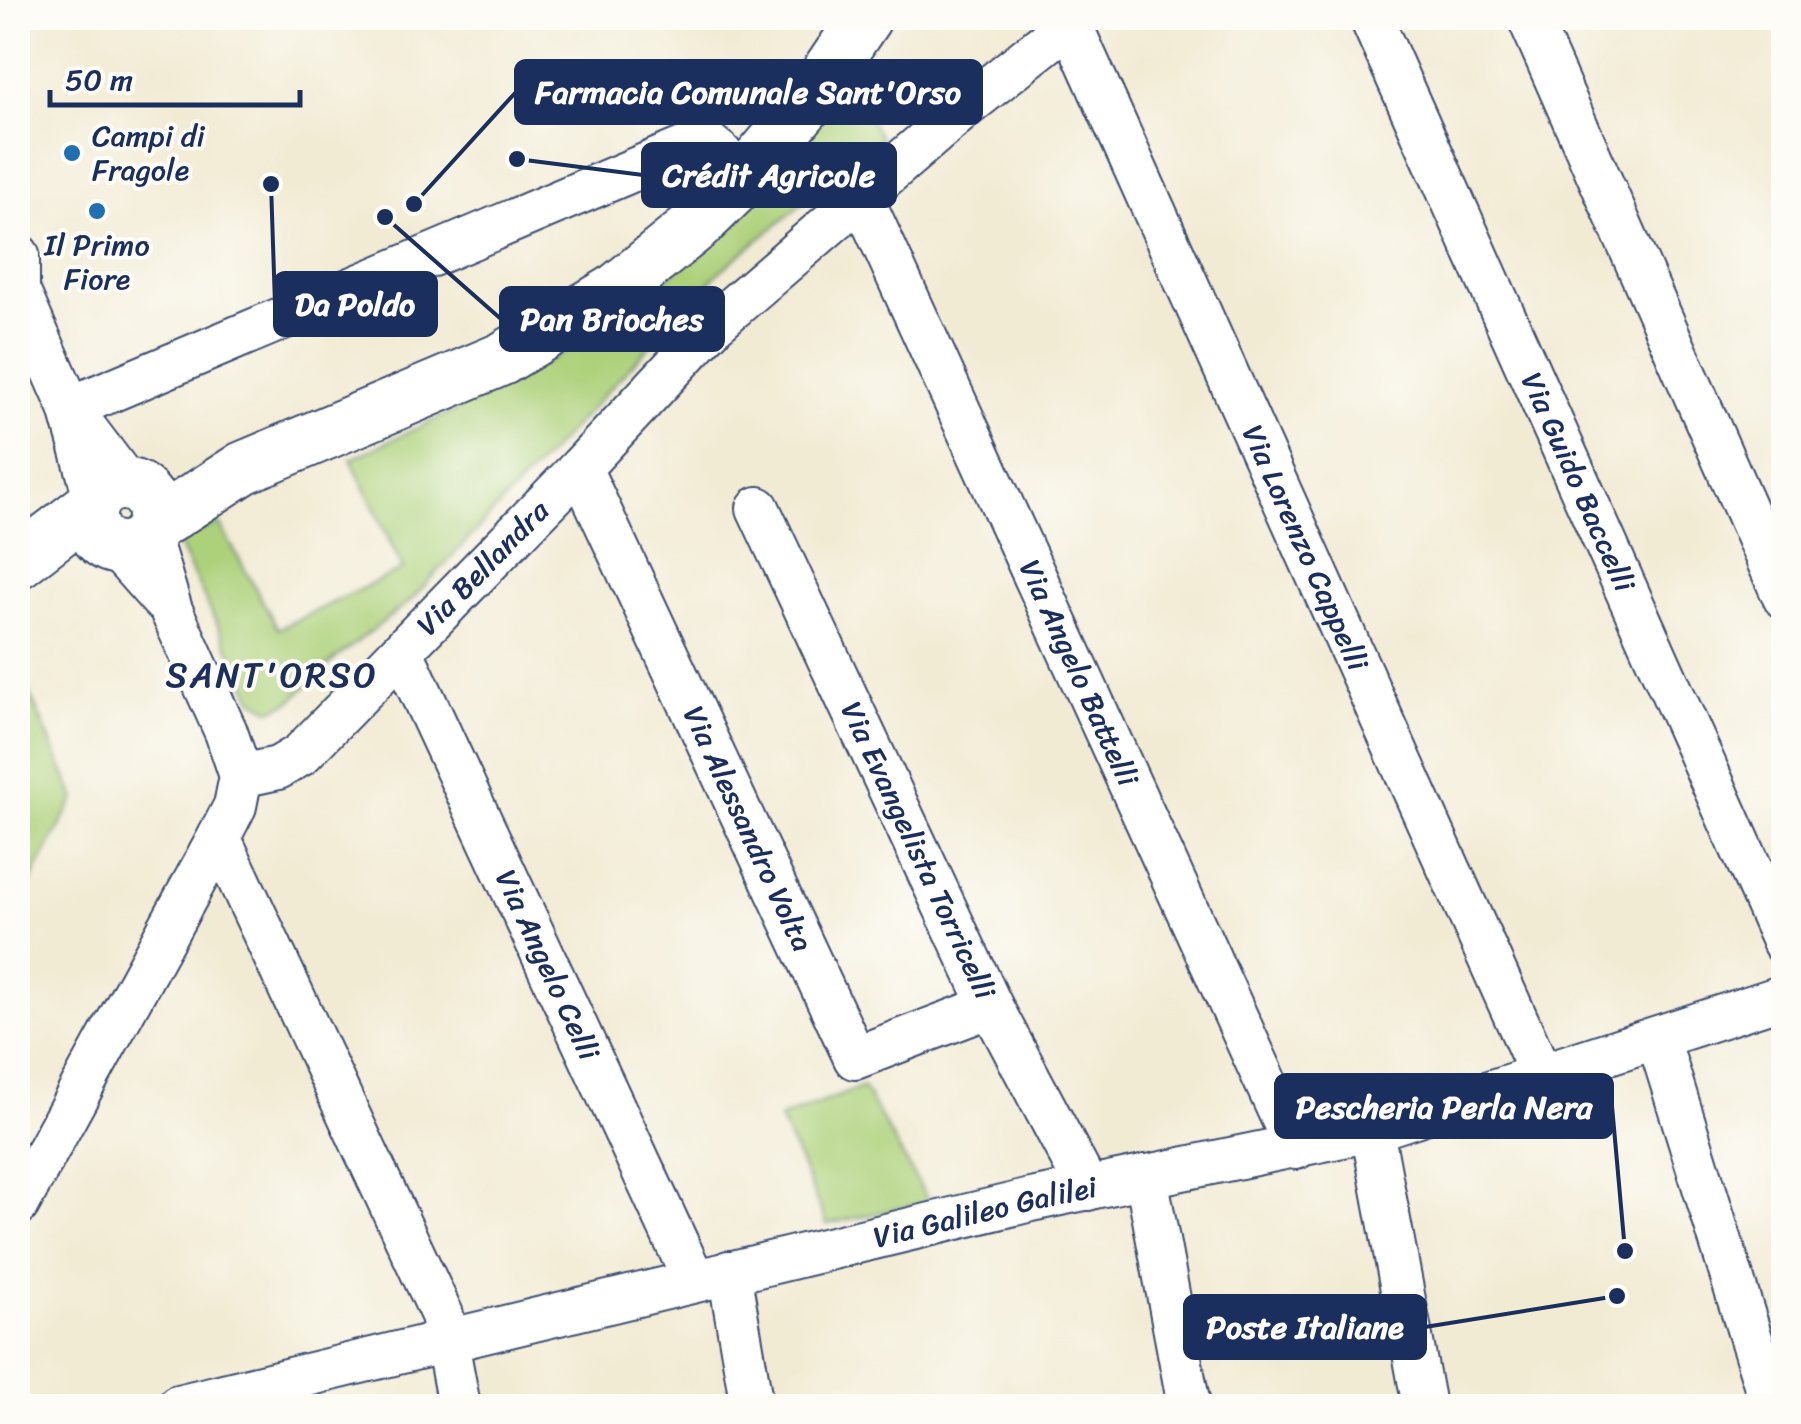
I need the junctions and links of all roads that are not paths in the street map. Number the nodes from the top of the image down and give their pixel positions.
1 (865, 18) edge
2 (1371, 18) edge
3 (1529, 18) edge
4 (1074, 20) edge
5 (740, 183) junction
6 (862, 198) junction
7 (18, 255) edge
8 (18, 290) edge
9 (70, 408) junction
10 (580, 468) junction
11 (758, 508) dead end
12 (121, 516) junction
13 (18, 565) edge
14 (1784, 597) edge
15 (402, 652) junction
16 (241, 776) junction
17 (219, 837) junction
18 (1784, 943) edge
19 (1784, 996) edge
20 (991, 1006) junction
21 (1658, 1039) junction
22 (1541, 1074) junction
23 (1372, 1130) junction
24 (1296, 1148) junction
25 (1146, 1176) junction
26 (1088, 1189) junction
27 (18, 1204) edge
28 (711, 1276) junction
29 (446, 1342) junction
30 (178, 1406) edge
31 (459, 1406) edge
32 (752, 1406) edge
33 (1189, 1406) edge
34 (1424, 1406) edge
35 (1772, 1406) edge

1 - 5 main road
2 - 18 street, Via Guido Baccelli
3 - 14 street
4 - 6 street, Via Bellandra
4 - 22 street, Via Lorenzo Cappelli
5 - 9 street
5 - 12 main road
6 - 10 street, Via Bellandra
6 - 24 street, Via Angelo Battelli
7 - 8 street
8 - 9 street
9 - 12 street
10 - 15 street, Via Bellandra
10 - 20 street, Via Alessandro Volta
11 - 20 street, Via Evangelista Torricelli
12 - 13 main road
12 - 16 street
15 - 16 street, Via Bellandra
15 - 28 street, Via Angelo Celli
16 - 17 street
17 - 27 street
17 - 29 street
19 - 21 street, Via Galileo Galilei
20 - 26 street, Via Evangelista Torricelli
21 - 22 street, Via Galileo Galilei
21 - 35 street
22 - 23 street, Via Galileo Galilei
23 - 24 street, Via Galileo Galilei
23 - 34 street
24 - 25 street, Via Galileo Galilei
25 - 26 street, Via Galileo Galilei
25 - 33 street
26 - 28 street, Via Galileo Galilei
28 - 29 street, Via Galileo Galilei
28 - 32 street, Via Angelo Celli
29 - 30 street, Via Galileo Galilei
29 - 31 street

